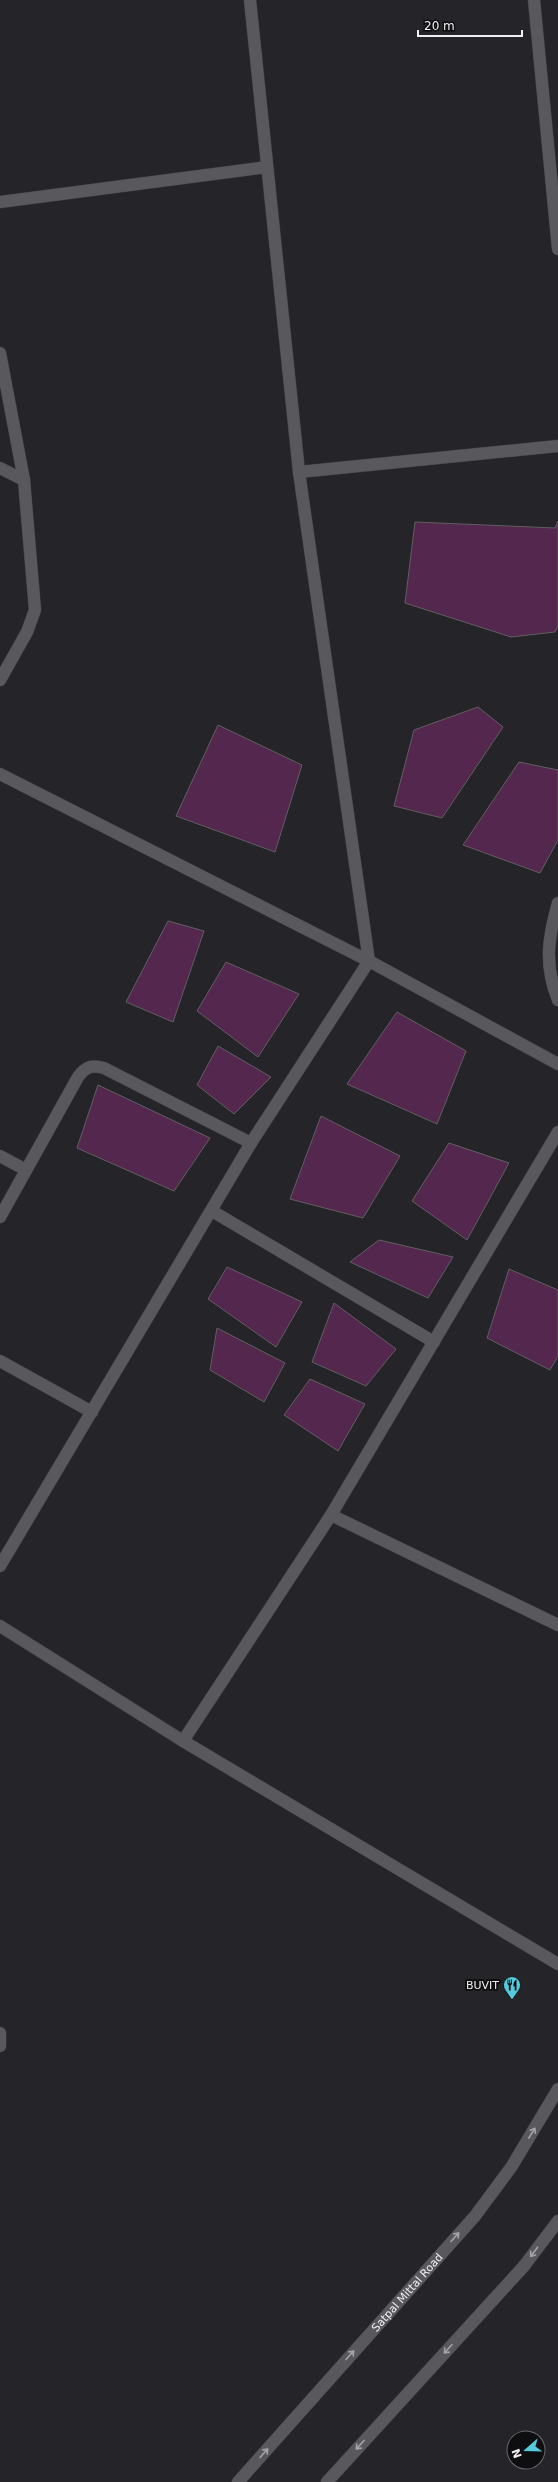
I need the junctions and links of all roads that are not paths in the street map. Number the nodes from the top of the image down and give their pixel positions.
1 (250, 0) edge
2 (534, 0) edge
3 (267, 167) junction
4 (0, 202) edge
5 (558, 249) edge
6 (0, 353) edge
7 (558, 446) edge
8 (0, 468) edge
9 (299, 472) junction
10 (24, 480) junction
11 (0, 680) edge
12 (0, 774) edge
13 (558, 903) edge
14 (369, 961) junction
15 (558, 1000) edge
16 (558, 1064) edge
17 (558, 1132) edge
18 (252, 1143) junction
19 (0, 1156) edge
20 (26, 1170) junction
21 (212, 1211) junction
22 (0, 1217) edge
23 (434, 1342) junction
24 (0, 1362) edge
25 (92, 1412) junction
26 (332, 1515) junction
27 (0, 1566) edge
28 (558, 1625) edge
29 (0, 1626) edge
30 (183, 1741) junction
31 (558, 1964) edge
32 (0, 2033) edge
33 (0, 2046) edge
34 (558, 2089) edge
35 (558, 2221) edge
36 (238, 2482) edge
37 (327, 2482) edge

1 - 3 street
2 - 5 street
3 - 4 street
3 - 9 street
6 - 10 street
7 - 9 street
8 - 10 street
9 - 14 street
10 - 11 street
12 - 14 street
13 - 15 street
14 - 16 street
14 - 18 street
17 - 23 street
18 - 20 street
18 - 21 street
19 - 20 street
20 - 22 street
21 - 23 street
21 - 25 street
23 - 26 street
24 - 25 street
25 - 27 street
26 - 28 street
26 - 30 street
29 - 30 street
30 - 31 street
32 - 33 street
36 -> 34 street, Satpal Mittal Road
35 -> 37 street

